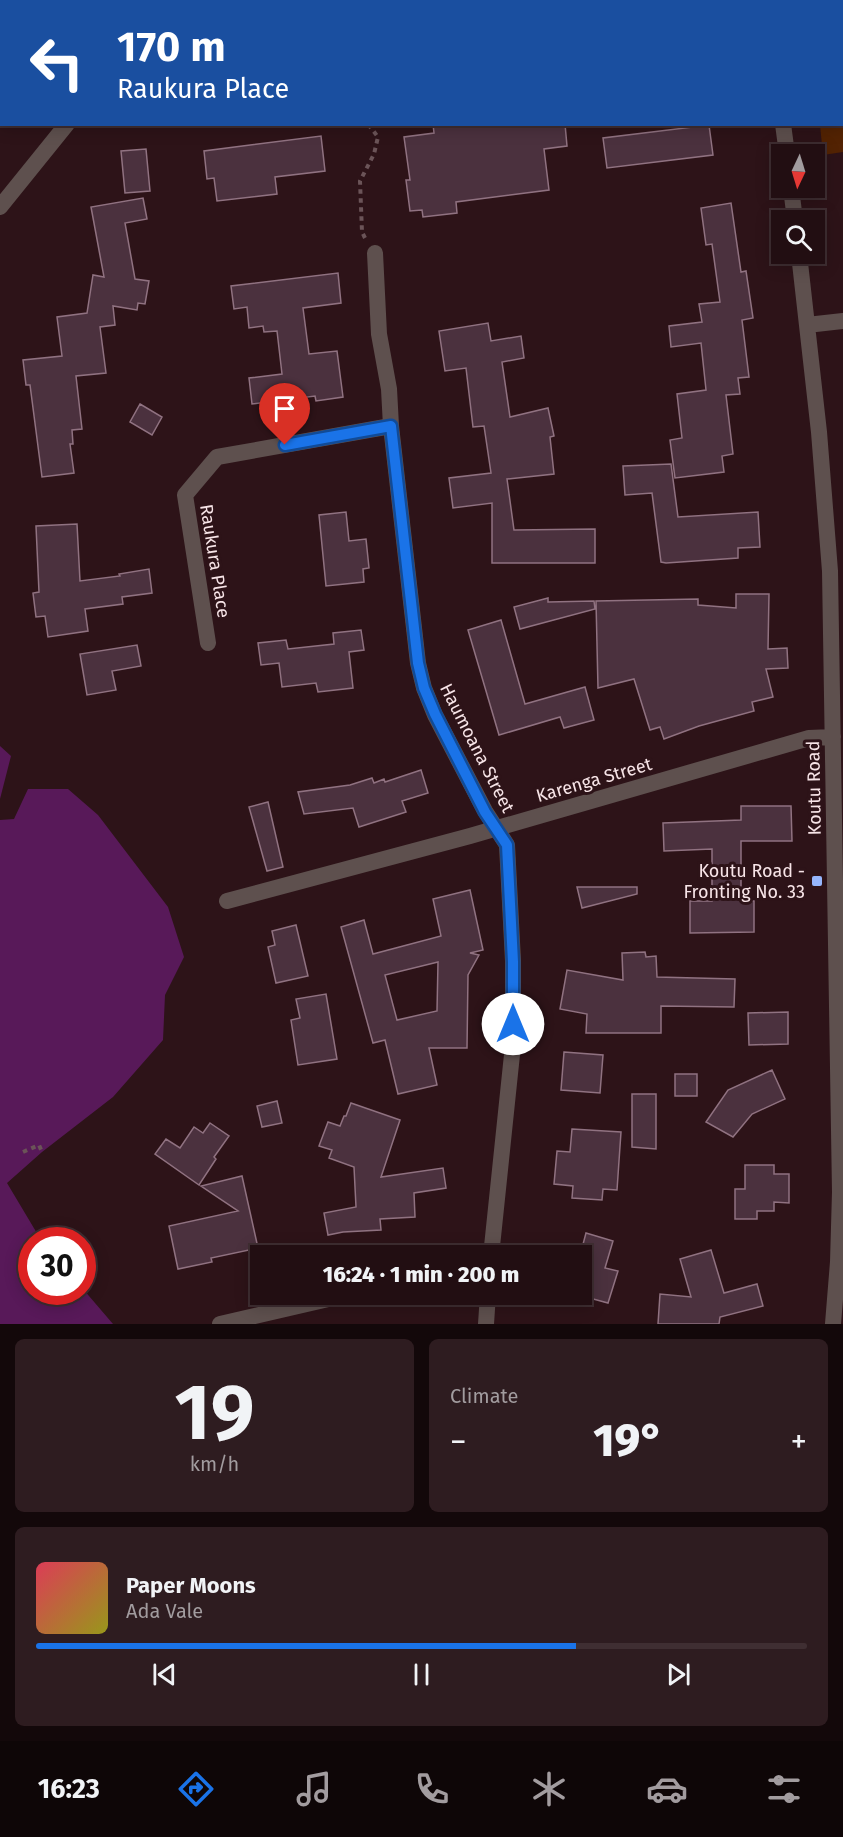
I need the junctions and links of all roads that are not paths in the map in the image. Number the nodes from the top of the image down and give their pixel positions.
1 (65, 126) edge
2 (783, 126) edge
3 (786, 144) edge
4 (0, 207) edge
5 (375, 253) road end
6 (800, 264) edge
7 (843, 321) edge
8 (807, 325) junction
9 (391, 426) junction
10 (208, 643) dead end
11 (833, 737) junction
12 (496, 828) junction
13 (227, 901) dead end
14 (841, 1095) edge
15 (492, 1245) edge
16 (302, 1305) edge
17 (487, 1305) edge
18 (219, 1324) edge
19 (486, 1324) edge
20 (833, 1324) edge

1 - 4 street
2 - 3 street
5 - 9 street, Haumoana Street
6 - 8 street, Koutu Road
7 - 8 street
8 - 11 street, Koutu Road
9 - 10 street, Raukura Place
9 - 12 street, Haumoana Street
11 - 12 street, Karenga Street
11 - 14 street, Koutu Road
12 - 13 street, Karenga Street
12 - 15 street, Haumoana Street
14 - 20 street, Koutu Road
16 - 18 street
17 - 19 street

